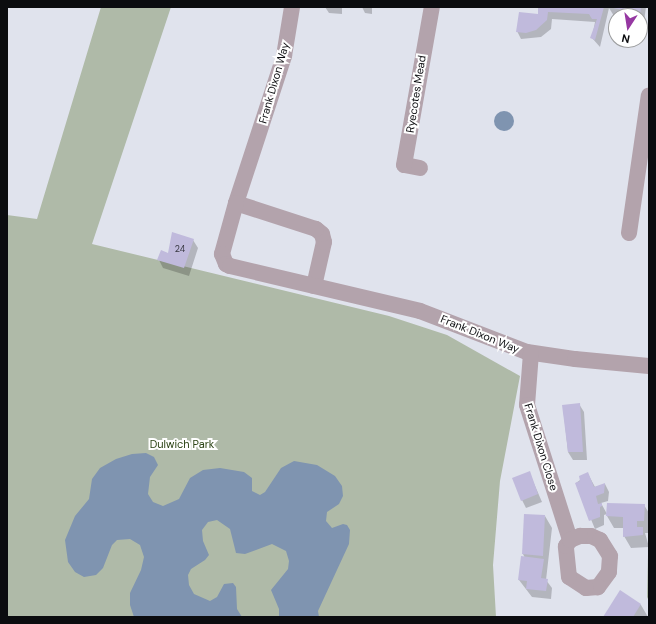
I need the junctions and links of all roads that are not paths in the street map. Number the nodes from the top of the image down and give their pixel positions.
1 (292, 7) edge
2 (432, 7) edge
3 (649, 95) edge
4 (420, 168) dead end
5 (236, 203) junction
6 (629, 232) dead end
7 (314, 286) junction
8 (531, 353) junction
9 (649, 366) edge
10 (570, 540) dead end

1 - 5 street, Frank Dixon Way
2 - 4 street, Ryecotes Mead
3 - 6 street
5 - 7 street
5 - 7 street, Frank Dixon Way
7 - 8 street, Frank Dixon Way
8 - 9 street, Frank Dixon Way
8 - 10 street, Frank Dixon Close

